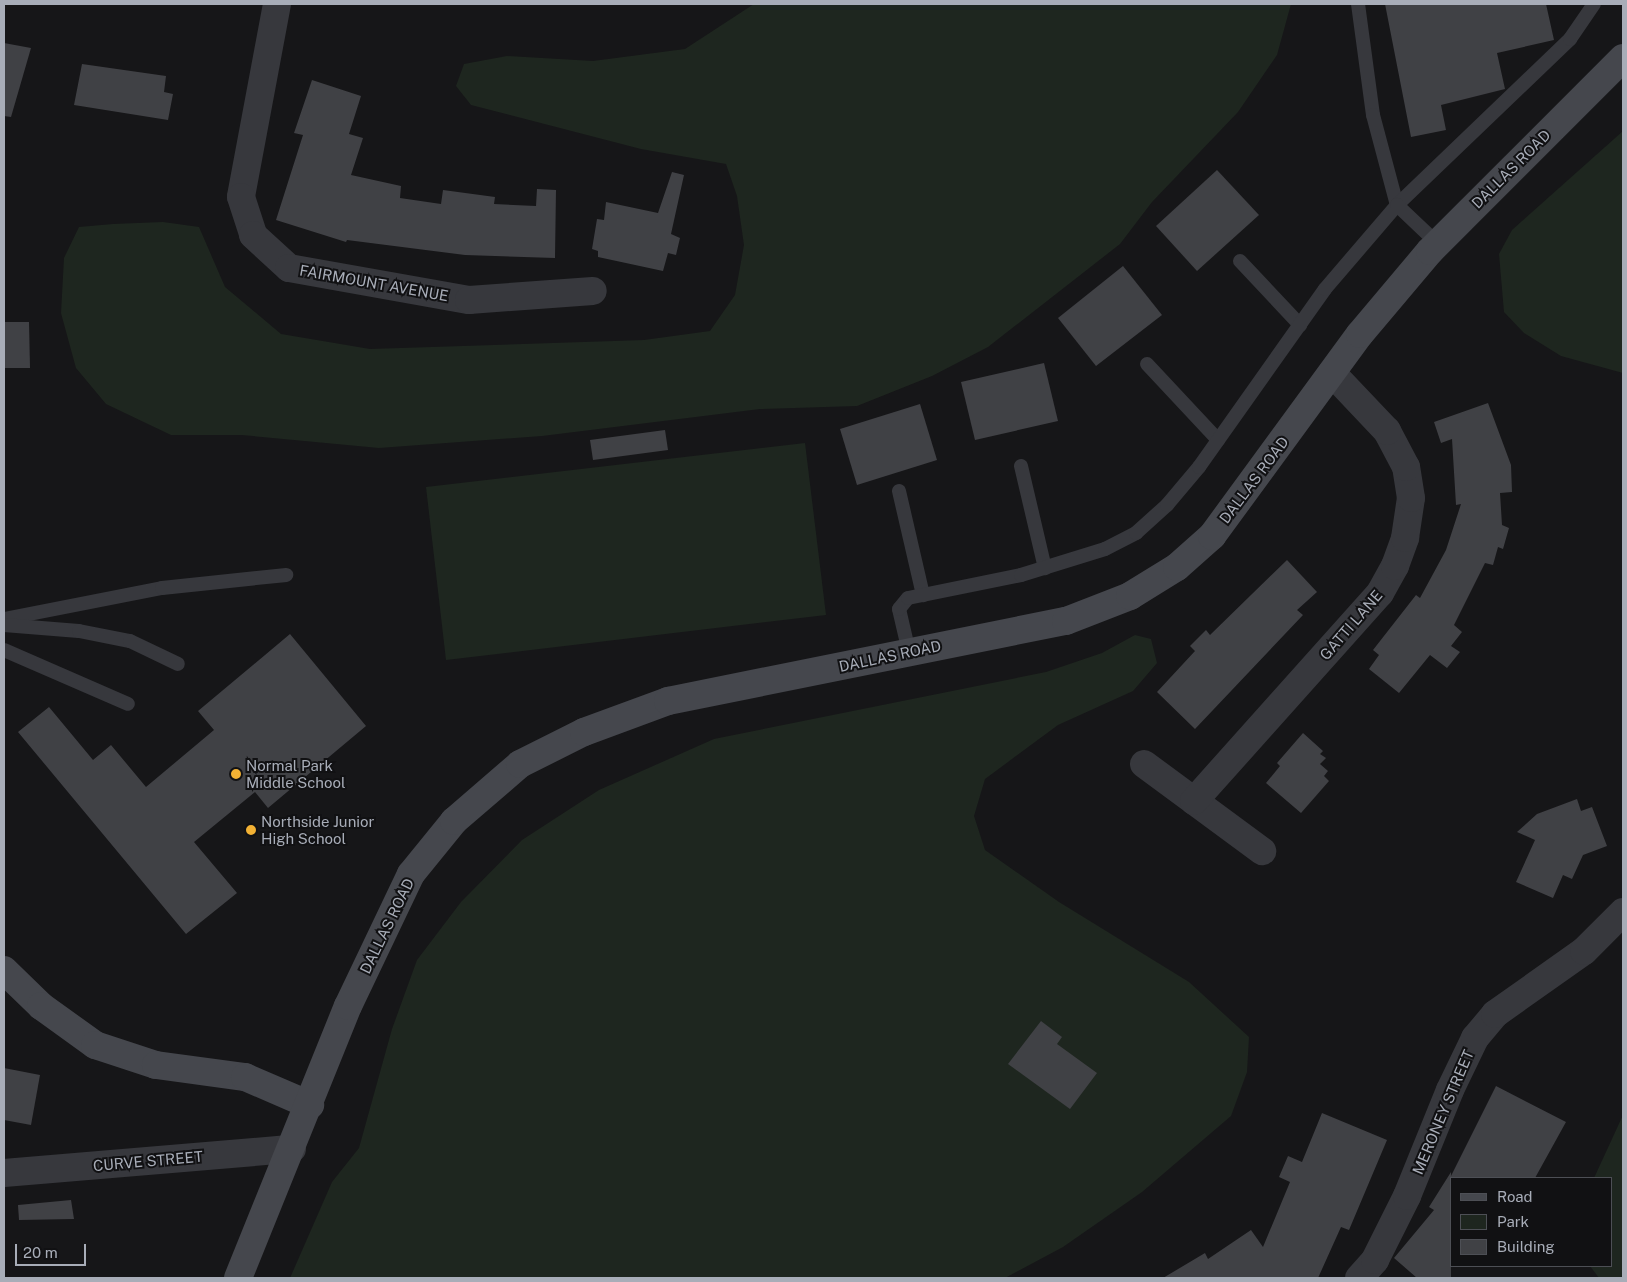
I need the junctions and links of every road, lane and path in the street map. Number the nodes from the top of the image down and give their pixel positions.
1 (277, 4) edge
2 (1358, 4) edge
3 (1594, 4) edge
4 (1623, 58) edge
5 (1397, 205) junction
6 (1438, 243) junction
7 (1240, 261) dead end
8 (593, 291) dead end
9 (1300, 325) junction
10 (1147, 364) dead end
11 (1332, 373) junction
12 (1218, 440) junction
13 (1021, 466) dead end
14 (899, 491) dead end
15 (1044, 568) junction
16 (286, 575) dead end
17 (923, 595) junction
18 (4, 619) edge
19 (4, 625) edge
20 (4, 650) edge
21 (910, 652) junction
22 (178, 664) dead end
23 (128, 704) dead end
24 (1144, 764) dead end
25 (1194, 801) junction
26 (1262, 851) dead end
27 (1623, 912) edge
28 (4, 970) edge
29 (310, 1105) junction
30 (292, 1149) junction
31 (4, 1173) edge
32 (238, 1278) edge
33 (1359, 1278) edge

1 - 8 street, FAIRMOUNT AVENUE
2 - 5 lane
3 - 5 lane
4 - 6 street, DALLAS ROAD
5 - 6 lane
5 - 9 lane
6 - 11 street, DALLAS ROAD
7 - 9 lane
9 - 12 lane
10 - 12 lane
11 - 21 street, DALLAS ROAD
11 - 25 street, GATTI LANE
12 - 15 lane
13 - 15 lane
14 - 17 lane
15 - 17 lane
16 - 18 lane
17 - 21 lane
19 - 22 lane
20 - 23 lane
21 - 29 street, DALLAS ROAD
24 - 25 street
25 - 26 street
27 - 33 street, MERONEY STREET
28 - 29 street
29 - 30 street, DALLAS ROAD
30 - 31 street, CURVE STREET
30 - 32 street, DALLAS ROAD

